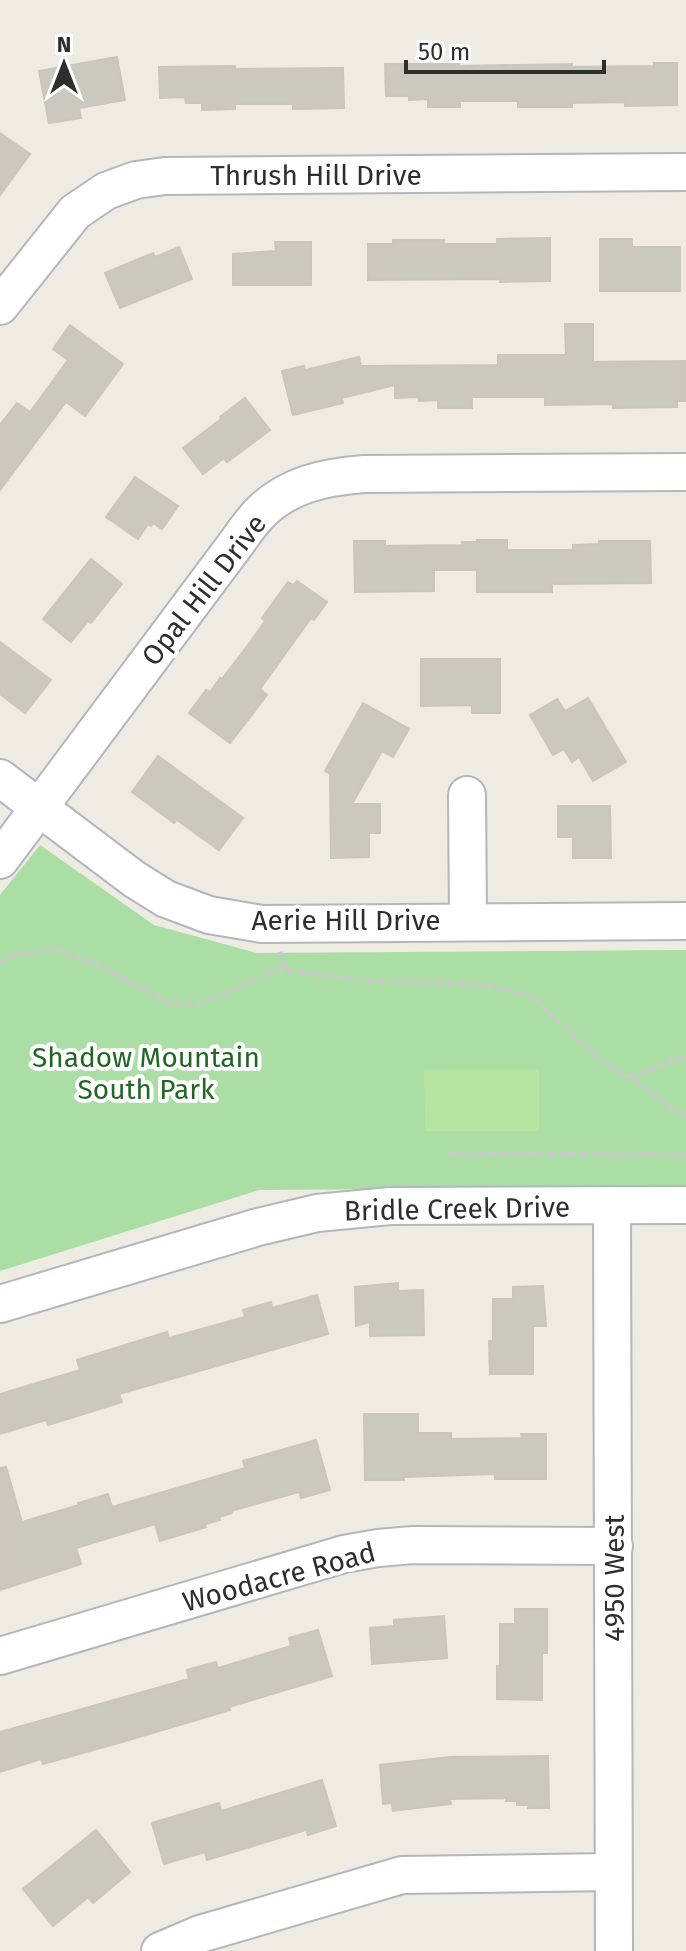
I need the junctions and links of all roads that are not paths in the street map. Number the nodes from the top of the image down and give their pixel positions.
1 (686, 172) edge
2 (0, 306) edge
3 (686, 472) edge
4 (0, 778) edge
5 (467, 795) dead end
6 (40, 807) junction
7 (0, 860) edge
8 (468, 921) junction
9 (686, 921) edge
10 (612, 1205) junction
11 (686, 1205) edge
12 (0, 1304) edge
13 (614, 1546) junction
14 (0, 1656) edge
15 (613, 1872) junction
16 (160, 1951) edge
17 (614, 1951) edge

1 - 2 street, Thrush Hill Drive
3 - 6 street, Opal Hill Drive
4 - 6 street, Aerie Hill Drive
5 - 8 street
6 - 7 street, Opal Hill Drive
6 - 8 street, Aerie Hill Drive
8 - 9 street, Aerie Hill Drive
10 - 11 street, Bridle Creek Drive
10 - 12 street, Bridle Creek Drive
10 - 13 street, 4950 West
13 - 14 street, Woodacre Road
13 - 15 street, 4950 West
15 - 16 street
15 - 17 street, 4950 West

